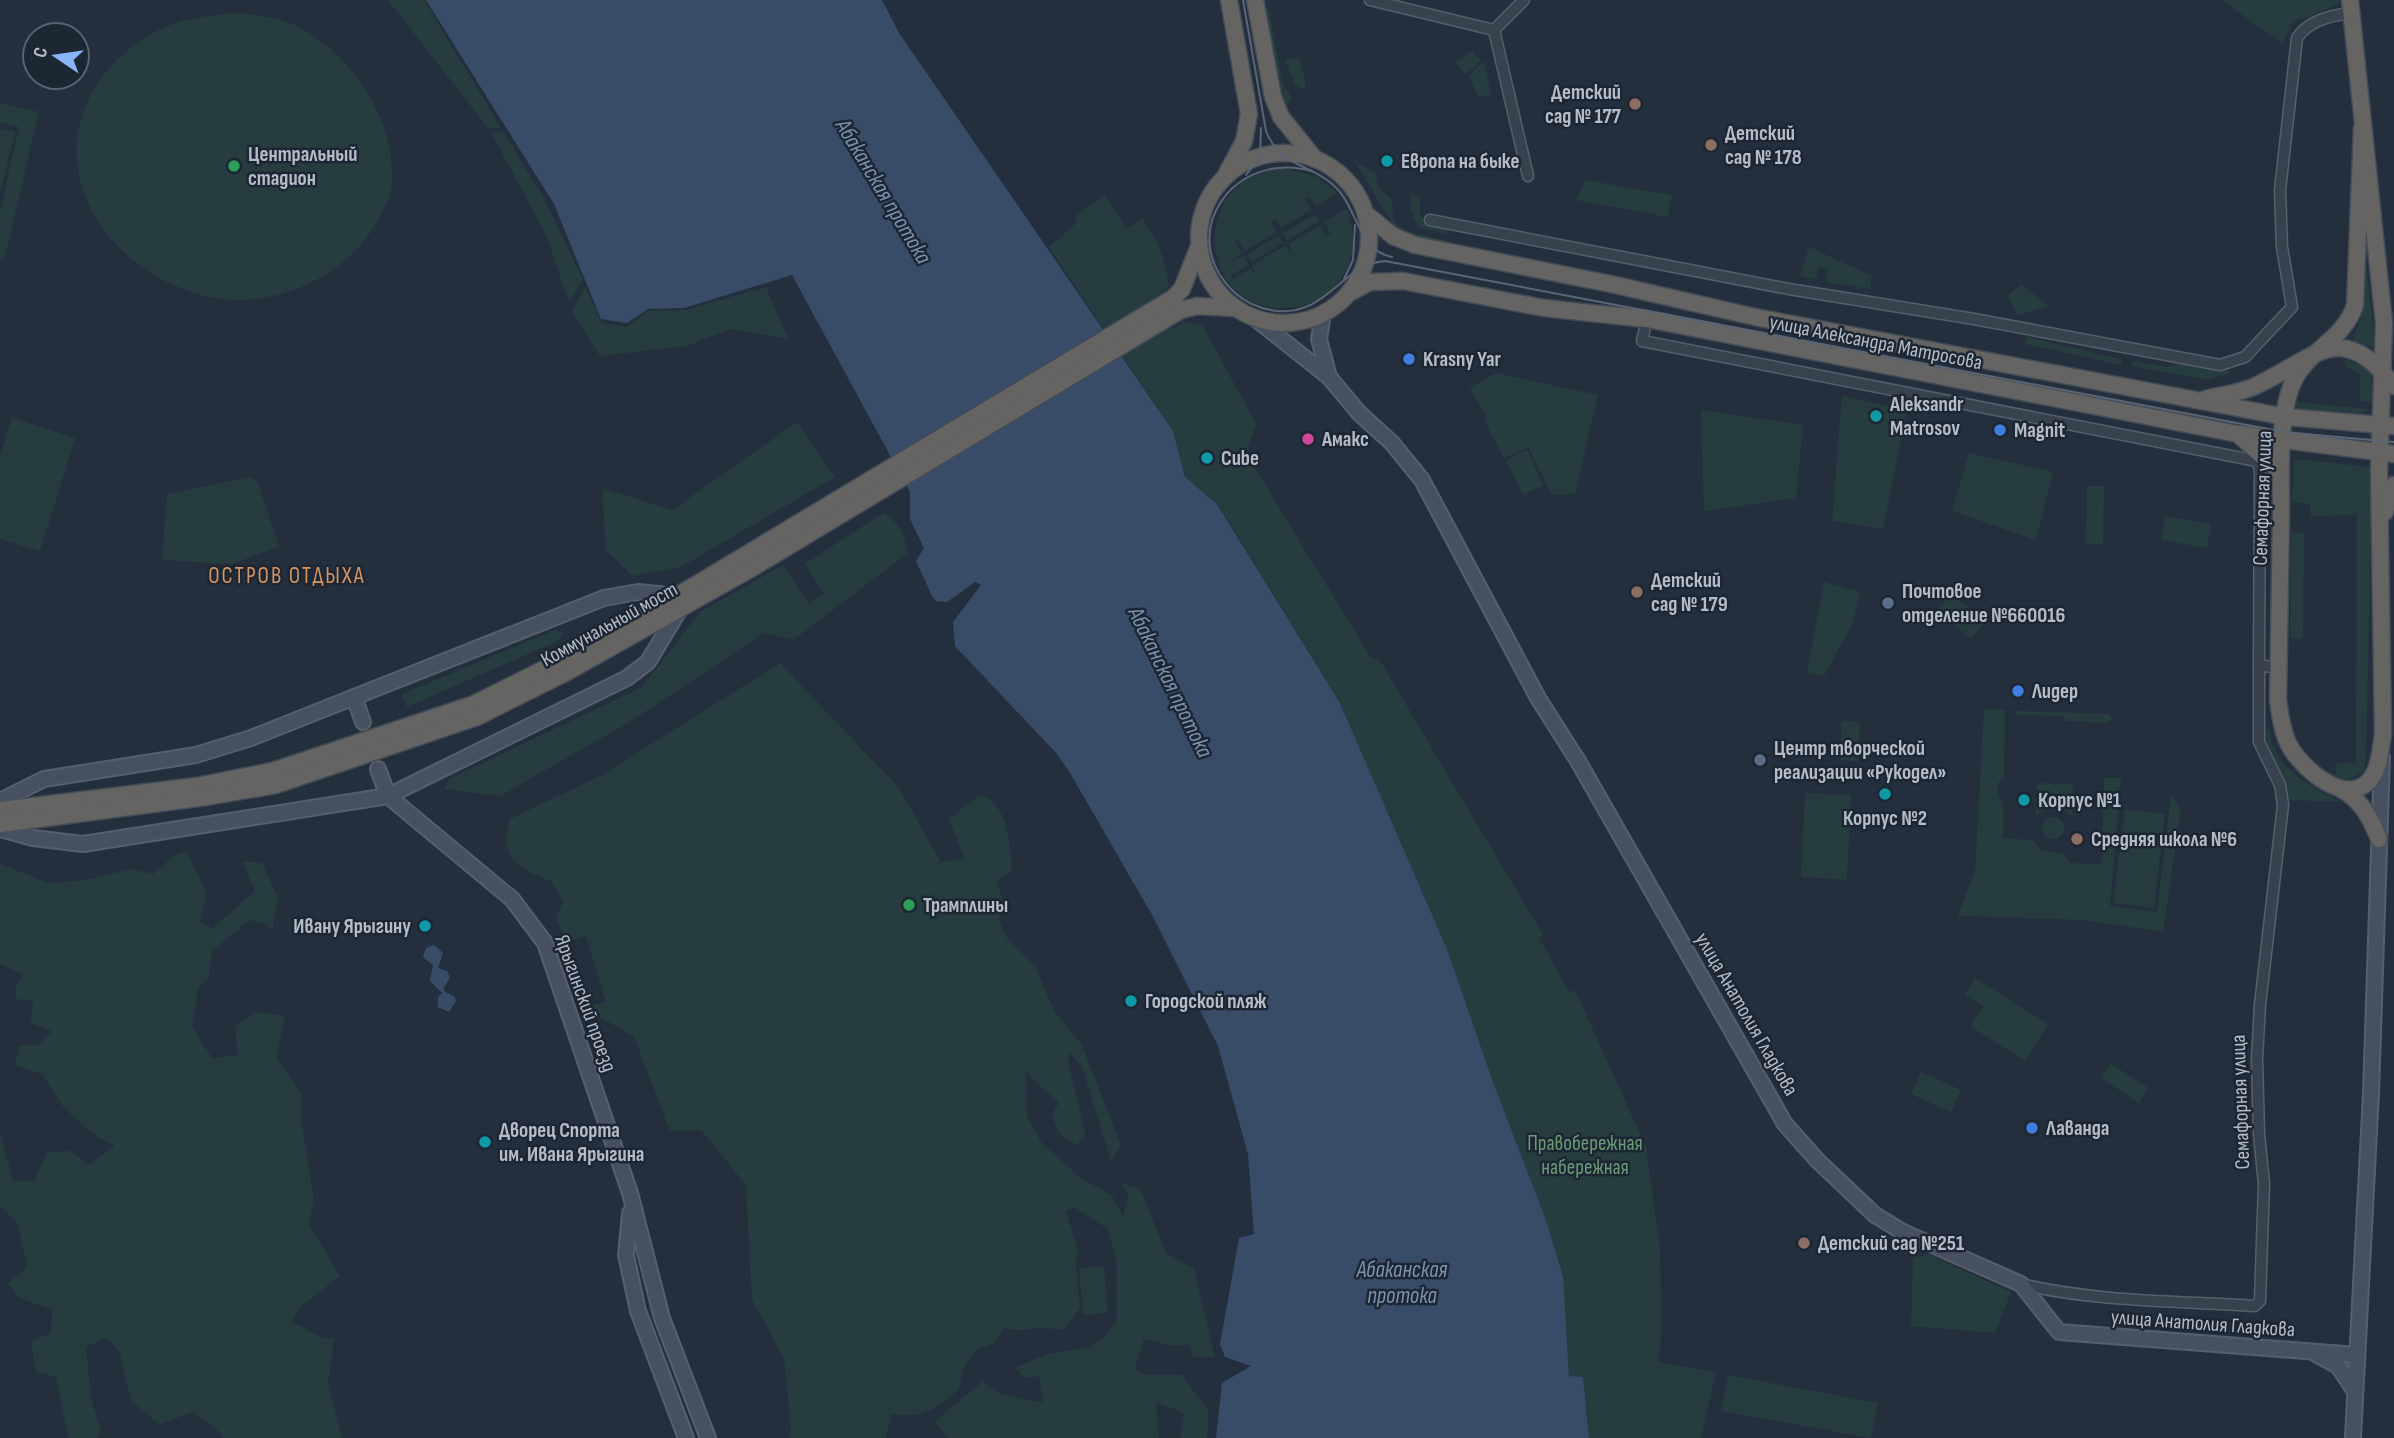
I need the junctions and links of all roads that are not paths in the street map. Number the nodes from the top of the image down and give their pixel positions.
1 (1229, 0) edge
2 (1255, 0) edge
3 (1370, 0) edge
4 (1524, 0) edge
5 (2351, 6) edge
6 (1494, 30) junction
7 (2362, 128) junction
8 (1315, 159) junction
9 (1226, 175) junction
10 (1528, 176) dead end
11 (1366, 214) junction
12 (1430, 220) dead end
13 (1199, 246) junction
14 (1351, 292) junction
15 (1177, 304) junction
16 (1234, 308) junction
17 (1324, 314) junction
18 (1647, 318) junction
19 (1257, 320) junction
20 (2313, 354) junction
21 (2383, 372) junction
22 (1329, 377) junction
23 (2394, 386) edge
24 (2199, 400) junction
25 (2286, 416) junction
26 (2388, 426) edge
27 (2238, 434) junction
28 (2284, 442) junction
29 (2387, 453) edge
30 (2281, 473) junction
31 (2394, 485) edge
32 (2380, 539) junction
33 (679, 602) junction
34 (2259, 665) junction
35 (2278, 668) junction
36 (354, 697) junction
37 (363, 722) dead end
38 (2383, 735) junction
39 (378, 769) dead end
40 (2336, 786) junction
41 (388, 796) junction
42 (0, 801) edge
43 (0, 810) edge
44 (0, 824) edge
45 (0, 830) edge
46 (2379, 839) junction
47 (631, 1202) junction
48 (2021, 1284) junction
49 (658, 1304) junction
50 (639, 1311) junction
51 (2309, 1351) junction
52 (2357, 1355) junction
53 (2354, 1391) junction
54 (686, 1438) edge
55 (708, 1438) edge
56 (2353, 1438) edge

1 - 9 highway
2 - 8 highway
3 - 6 street
4 - 6 street
5 - 7 highway, Семафорная улица
5 - 12 street
6 - 10 street
7 - 20 highway, Семафорная улица
7 - 21 highway, Семафорная улица
8 - 9 highway
8 - 11 highway
9 - 13 highway
11 - 14 highway
11 - 24 highway, улица Александра Матросова
13 - 15 highway
13 - 16 highway
14 - 17 highway
14 - 18 highway, улица Александра Матросова
15 - 16 highway
15 - 33 highway, Коммунальный мост
16 - 19 highway
17 - 19 highway
17 - 22 main road
18 - 27 highway, улица Александра Матросова
18 - 34 street
19 - 22 main road
20 - 21 highway
20 - 24 highway
20 - 25 highway, Семафорная улица
21 - 23 highway
21 - 26 highway, Семафорная улица
22 - 48 main road, улица Анатолия Гладкова
24 - 25 highway, улица Александра Матросова
25 - 26 highway, улица Александра Матросова
25 - 28 highway, Семафорная улица
26 - 29 highway, Семафорная улица
27 - 28 highway, улица Александра Матросова
27 - 30 highway
28 - 29 highway, улица Александра Матросова
28 - 30 highway, Семафорная улица
29 - 32 highway, Семафорная улица
30 - 35 highway, Семафорная улица
31 - 32 highway
32 - 38 highway, Семафорная улица
33 - 36 main road
33 - 41 main road
33 - 43 highway, Коммунальный мост
33 - 44 highway, Коммунальный мост
34 - 35 street
34 - 48 street, Семафорная улица
35 - 40 highway, Семафорная улица
36 - 37 main road
36 - 42 main road
38 - 40 highway, Семафорная улица
38 - 46 main road, Семафорная улица
39 - 41 main road
40 - 46 highway
41 - 45 main road
41 - 47 main road, Ярыгинский проезд
46 - 52 main road, Семафорная улица
47 - 49 main road, Ярыгинский проезд
47 - 50 main road, Ярыгинский проезд
48 - 51 main road, улица Анатолия Гладкова
49 - 50 main road
49 - 55 main road, Ярыгинский проезд
50 - 54 main road, Ярыгинский проезд
51 - 52 main road, улица Анатолия Гладкова
51 - 53 main road
52 - 53 main road, Семафорная улица
53 - 56 main road, Семафорная улица

